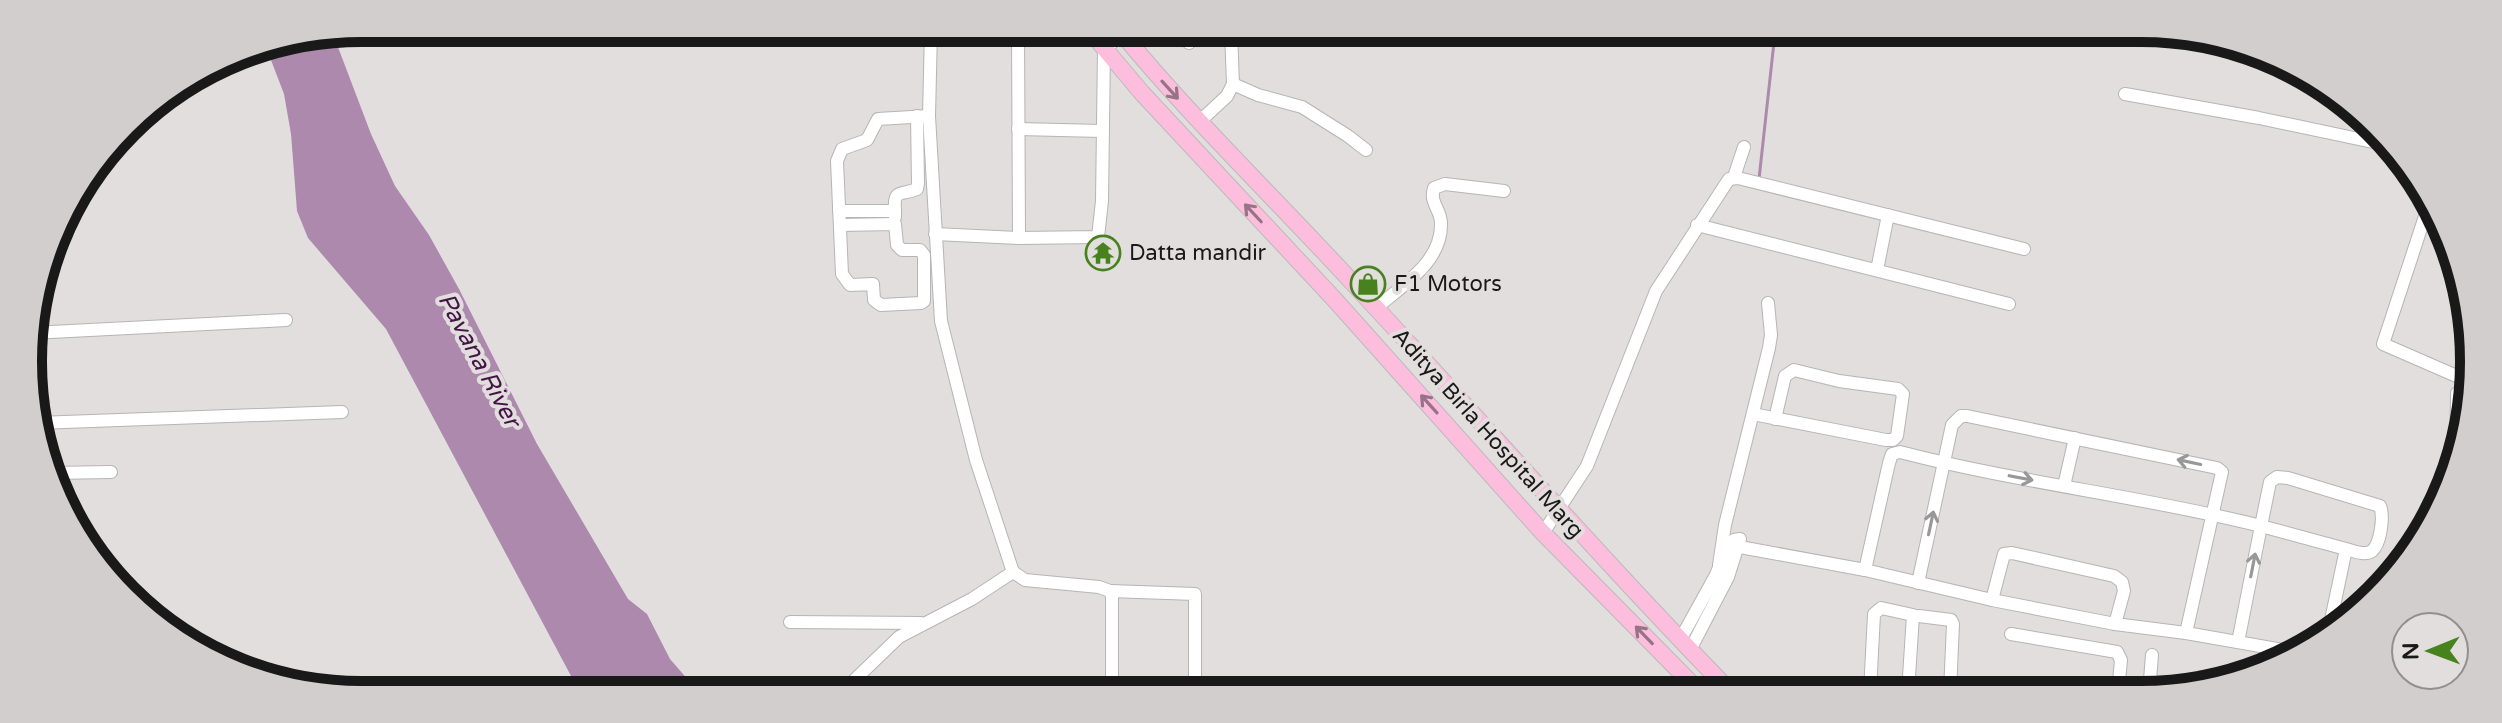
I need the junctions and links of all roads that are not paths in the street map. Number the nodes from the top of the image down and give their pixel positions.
1 (930, 42) edge
2 (1018, 42) edge
3 (1098, 42) edge
4 (1111, 42) edge
5 (1131, 42) edge
6 (1231, 42) edge
7 (1104, 49) junction
8 (1233, 84) junction
9 (2125, 94) dead end
10 (923, 116) junction
11 (1199, 122) junction
12 (1018, 129) junction
13 (1102, 131) junction
14 (2372, 142) edge
15 (1744, 147) dead end
16 (1366, 150) dead end
17 (1734, 177) junction
18 (1504, 191) dead end
19 (1888, 215) junction
20 (2425, 216) edge
21 (840, 218) junction
22 (895, 218) junction
23 (1697, 225) junction
24 (935, 234) junction
25 (1019, 238) junction
26 (2024, 249) dead end
27 (1877, 270) junction
28 (1353, 283) junction
29 (1335, 300) junction
30 (1768, 303) dead end
31 (2009, 304) dead end
32 (1375, 309) junction
33 (286, 320) dead end
34 (44, 332) edge
35 (2459, 377) edge
36 (2457, 393) dead end
37 (2457, 404) edge
38 (1468, 411) junction
39 (342, 412) dead end
40 (1753, 414) junction
41 (1775, 419) junction
42 (48, 423) edge
43 (1450, 428) junction
44 (2075, 438) junction
45 (1944, 463) junction
46 (111, 472) dead end
47 (62, 473) edge
48 (2064, 486) junction
49 (1557, 509) junction
50 (2214, 514) junction
51 (2261, 526) junction
52 (1543, 533) junction
53 (2346, 549) junction
54 (1725, 568) junction
55 (1865, 570) junction
56 (1013, 572) junction
57 (1918, 583) junction
58 (1110, 591) junction
59 (1992, 600) junction
60 (1919, 616) dead end
61 (2332, 617) edge
62 (790, 622) dead end
63 (924, 623) junction
64 (2115, 624) junction
65 (2186, 633) junction
66 (2011, 634) dead end
67 (2238, 642) junction
68 (1685, 645) junction
69 (2279, 649) edge
70 (2152, 655) dead end
71 (853, 681) edge
72 (1112, 681) edge
73 (1195, 681) edge
74 (1689, 681) edge
75 (1720, 681) edge
76 (1871, 681) edge
77 (1909, 681) edge
78 (1950, 681) edge
79 (2119, 681) edge
80 (2150, 681) edge

1 - 10 street
2 - 12 street
3 - 7 main road, Aditya Birla Hospital Marg
4 - 7 street
5 -> 11 main road, Aditya Birla Hospital Marg
6 - 8 street
7 - 13 street
29 -> 7 main road, Aditya Birla Hospital Marg
8 - 11 street
8 - 16 street
9 - 14 street
10 - 21 street
10 - 22 street
10 - 24 street
11 - 28 main road, Aditya Birla Hospital Marg
12 - 13 street
12 - 25 street
13 - 25 street
15 - 17 street
17 - 19 street
17 - 23 street
18 - 32 street
19 - 26 street
19 - 27 street
20 - 35 street
21 - 22 street
21 - 22 street
23 - 27 street
23 - 49 street
24 - 25 street
24 - 56 street
27 - 31 street
28 - 29 main road
28 - 32 main road, Aditya Birla Hospital Marg
43 -> 29 main road, Aditya Birla Hospital Marg
30 - 40 street
32 - 38 main road, Aditya Birla Hospital Marg
33 - 34 street
36 - 37 street
38 - 43 main road
38 - 49 main road, Aditya Birla Hospital Marg
39 - 42 street
40 - 41 street
40 - 54 street
41 - 41 street
43 - 52 main road, Aditya Birla Hospital Marg
44 - 45 street
44 - 48 street
50 -> 44 street
45 -> 48 street
45 - 55 street
57 -> 45 street
46 - 47 street
48 - 50 street
49 - 52 street
49 - 68 main road, Aditya Birla Hospital Marg
50 - 51 street
50 - 65 street
51 - 53 street
51 - 53 street
67 -> 51 street
74 -> 52 main road, Aditya Birla Hospital Marg
53 - 61 street
54 - 55 street
54 - 68 street
55 - 57 street
56 - 58 street
56 - 63 street
57 - 59 street
58 - 72 street
58 - 73 street
59 - 64 street
59 - 64 street
60 - 78 street
62 - 63 street
63 - 71 street
64 - 65 street
65 - 67 street
66 - 79 street
67 - 69 street
68 - 75 main road, Aditya Birla Hospital Marg
70 - 80 street
76 - 77 street

